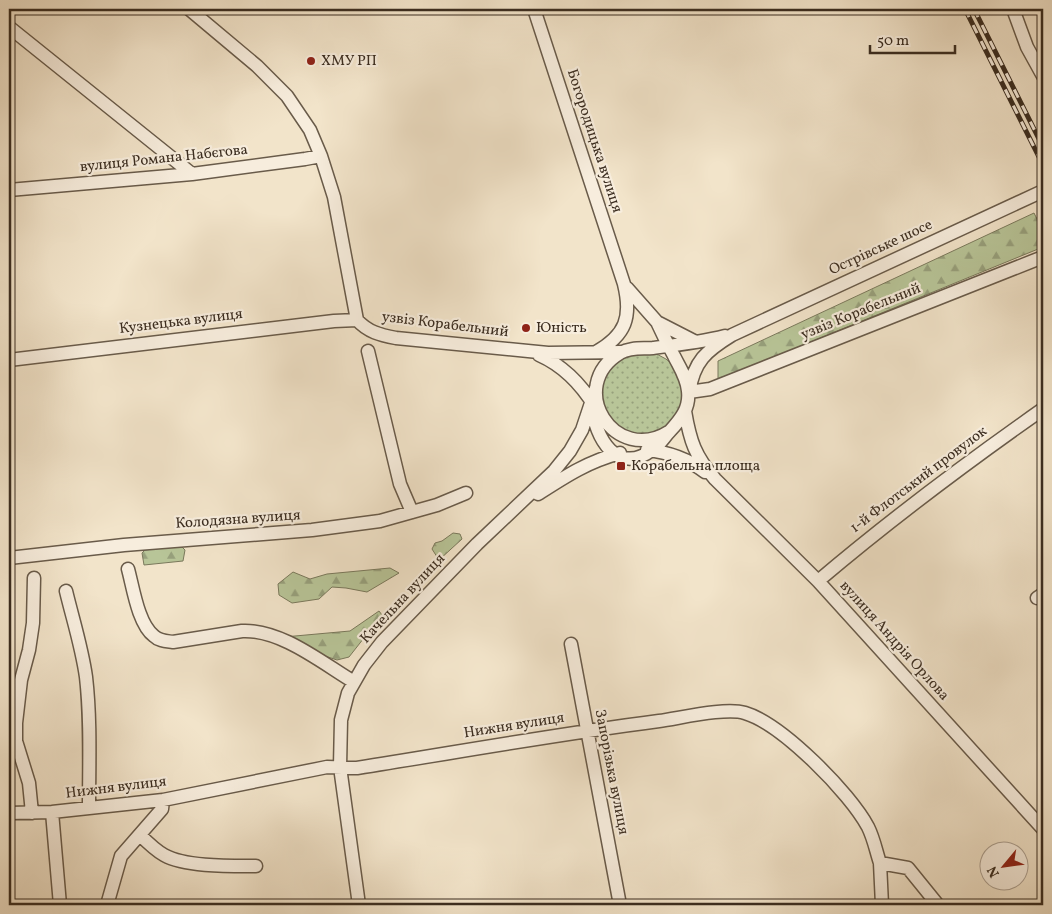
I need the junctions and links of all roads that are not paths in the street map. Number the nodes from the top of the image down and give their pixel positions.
1 (189, 9) edge
2 (206, 9) edge
3 (534, 9) edge
4 (1013, 9) edge
5 (210, 26) junction
6 (9, 27) edge
7 (1043, 76) edge
8 (321, 156) junction
9 (192, 174) junction
10 (9, 190) edge
11 (1043, 191) edge
12 (1043, 258) edge
13 (624, 284) junction
14 (628, 310) junction
15 (357, 320) junction
16 (657, 322) junction
17 (732, 335) junction
18 (695, 341) junction
19 (668, 345) junction
20 (651, 348) junction
21 (368, 351) dead end
22 (533, 352) junction
23 (596, 352) junction
24 (621, 352) junction
25 (9, 360) edge
26 (677, 363) junction
27 (578, 384) junction
28 (596, 388) junction
29 (689, 392) junction
30 (592, 401) junction
31 (1043, 409) edge
32 (685, 411) junction
33 (602, 417) junction
34 (585, 421) junction
35 (644, 447) junction
36 (614, 454) junction
37 (715, 479) junction
38 (466, 493) dead end
39 (516, 510) junction
40 (412, 512) junction
41 (9, 558) edge
42 (128, 569) dead end
43 (34, 578) dead end
44 (818, 581) junction
45 (66, 591) dead end
46 (571, 644) dead end
47 (354, 682) junction
48 (587, 730) junction
49 (340, 767) junction
50 (163, 800) junction
51 (89, 808) junction
52 (52, 812) junction
53 (9, 813) edge
54 (32, 813) junction
55 (1043, 829) edge
56 (140, 835) junction
57 (880, 863) junction
58 (256, 866) dead end
59 (60, 905) edge
60 (107, 905) edge
61 (359, 905) edge
62 (620, 905) edge
63 (882, 905) edge
64 (938, 905) edge

1 - 5 street
2 - 5 street
3 - 13 street, Богородицька вулиця
4 - 7 street
5 - 8 street
6 - 9 street
8 - 9 street, вулиця Романа Набєгова
8 - 15 street
9 - 10 street, вулиця Романа Набєгова
11 - 17 street, Острівське шосе
12 - 29 street, узвіз Корабельний
13 - 14 street, Богородицька вулиця
13 - 16 street, Богородицька вулиця
14 - 23 street, Богородицька вулиця
14 - 24 street, Богородицька вулиця
15 - 22 street, узвіз Корабельний
15 - 25 street, Кузнецька вулиця
16 - 18 street, Богородицька вулиця
16 - 19 street, Богородицька вулиця
17 - 18 street, Острівське шосе
17 - 29 street, Острівське шосе
18 - 19 street, Острівське шосе
19 - 20 street, Острівське шосе
19 - 26 street, Богородицька вулиця
20 - 24 street
20 - 26 street
21 - 40 street
22 - 23 street, узвіз Корабельний
22 - 27 street, узвіз Корабельний
23 - 24 street, узвіз Корабельний
24 - 28 street
26 - 29 street
27 - 30 street, узвіз Корабельний
27 - 34 street
28 - 30 street, Качельна вулиця
28 - 33 street
29 - 32 street
30 - 33 street, узвіз Корабельний
30 - 34 street, Качельна вулиця
30 - 36 street
31 - 44 street, 1-й Флотський провулок
32 - 35 street
32 - 37 street, вулиця Андрія Орлова
33 - 35 street
34 - 39 street, Качельна вулиця
35 - 36 street, Качельна вулиця
35 - 36 street
35 - 37 street, вулиця Андрія Орлова
36 - 39 street, Качельна вулиця
37 - 44 street, вулиця Андрія Орлова
38 - 40 street, Колодязна вулиця
39 - 47 street, Качельна вулиця
40 - 41 street, Колодязна вулиця
42 - 47 street
43 - 54 street
44 - 55 street, вулиця Андрія Орлова
45 - 51 street
46 - 48 street, Запорізька вулиця
47 - 49 street, Качельна вулиця
48 - 49 street, Нижня вулиця
48 - 57 street, Нижня вулиця
48 - 62 street, Запорізька вулиця
49 - 50 street, Нижня вулиця
49 - 61 street, Качельна вулиця
50 - 51 street, Нижня вулиця
50 - 56 street
51 - 52 street, Нижня вулиця
52 - 54 street, Нижня вулиця
52 - 59 street
53 - 54 street, Нижня вулиця
56 - 58 street
56 - 60 street
57 - 63 street, Нижня вулиця
57 - 64 street

